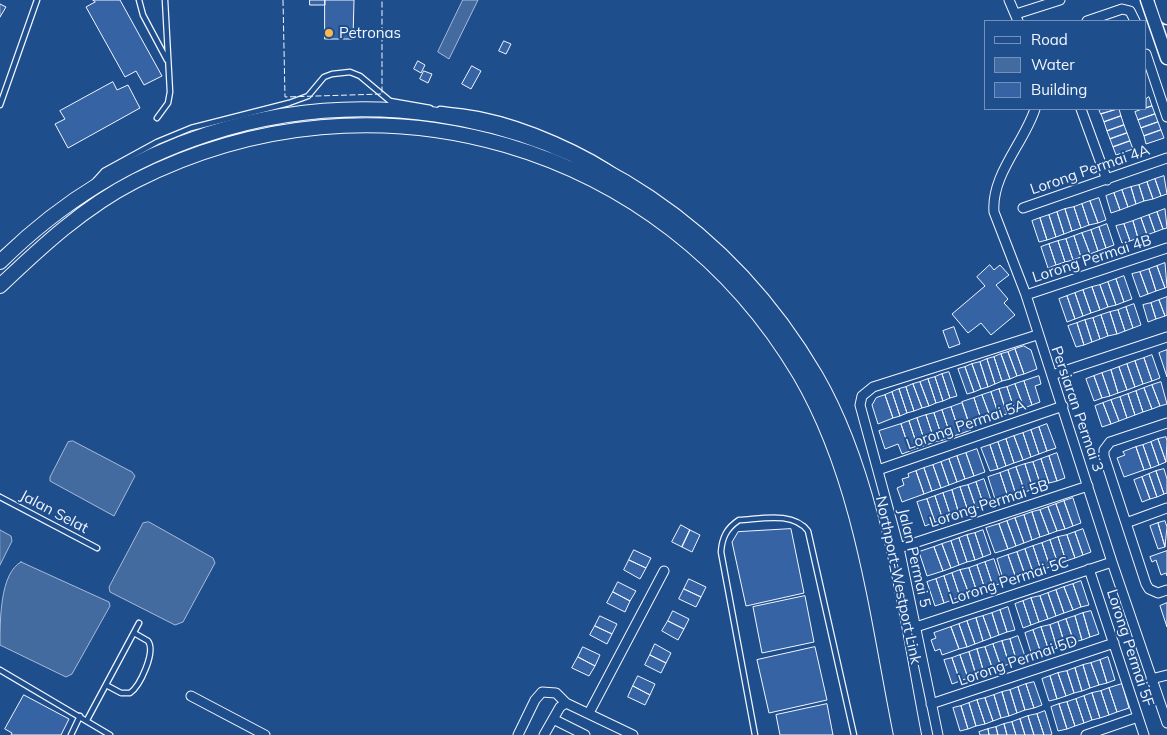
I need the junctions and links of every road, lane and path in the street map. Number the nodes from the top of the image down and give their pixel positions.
1 (37, 0) edge
2 (139, 0) edge
3 (165, 0) edge
4 (1009, 0) edge
5 (1060, 0) edge
6 (1147, 0) edge
7 (1161, 0) edge
8 (1017, 18) edge
9 (1167, 18) edge
10 (1090, 20) edge
11 (1134, 20) edge
12 (1147, 57) edge
13 (1167, 58) edge
14 (168, 62) junction
15 (0, 105) edge
16 (1035, 110) edge
17 (1081, 110) edge
18 (1167, 117) edge
19 (157, 118) dead end
20 (1167, 158) edge
21 (1108, 180) junction
22 (84, 193) junction
23 (646, 193) junction
24 (1022, 208) dead end
25 (1167, 248) edge
26 (0, 262) edge
27 (0, 286) edge
28 (1026, 295) junction
29 (1037, 335) junction
30 (1167, 337) edge
31 (1052, 375) junction
32 (1063, 406) junction
33 (1167, 423) edge
34 (878, 470) junction
35 (1088, 486) junction
36 (0, 497) edge
37 (1167, 508) edge
38 (1126, 523) junction
39 (97, 548) dead end
40 (899, 548) junction
41 (1112, 562) junction
42 (1089, 569) junction
43 (664, 570) dead end
44 (1167, 590) edge
45 (139, 623) dead end
46 (916, 627) junction
47 (134, 633) junction
48 (1114, 643) junction
49 (0, 670) edge
50 (1167, 674) edge
51 (1151, 680) junction
52 (106, 686) junction
53 (191, 696) dead end
54 (566, 703) junction
55 (931, 704) junction
56 (589, 713) junction
57 (80, 716) junction
58 (1138, 717) junction
59 (553, 719) junction
60 (87, 720) junction
61 (1167, 723) edge
62 (71, 735) edge
63 (110, 735) edge
64 (265, 735) edge
65 (518, 735) edge
66 (544, 735) edge
67 (585, 735) edge
68 (633, 735) edge
69 (755, 735) edge
70 (854, 735) edge
71 (899, 735) edge
72 (914, 735) edge
73 (938, 735) edge
74 (1086, 735) edge
75 (1144, 735) edge

1 - 15 lane
2 - 14 lane
3 - 14 lane
4 - 8 street
5 - 8 street
6 - 13 main road
7 - 9 main road
10 - 11 street
12 - 18 street
14 - 19 lane
16 - 28 street, Persiaran Permai 3
17 - 21 street
20 - 21 street, Lorong Permai 4A
21 - 24 street, Lorong Permai 4A
22 - 23 main road, Northport-Westport Link
22 - 23 lane
22 - 26 main road, Northport-Westport Link
23 - 72 main road, Northport-Westport Link
25 - 28 street, Lorong Permai 4B
27 - 71 main road, Northport-Westport Link
28 - 29 street, Persiaran Permai 3
29 - 31 street, Persiaran Permai 3
29 - 34 street, Jalan Permai 5
30 - 31 street
31 - 32 street, Persiaran Permai 3
32 - 34 street, Lorong Permai 5A
32 - 35 street, Persiaran Permai 3
33 - 38 street
34 - 40 street, Jalan Permai 5
35 - 40 street, Lorong Permai 5B
35 - 41 street, Persiaran Permai 3
36 - 39 lane, Jalan Selat
37 - 38 street
38 - 44 street
40 - 46 street, Jalan Permai 5
41 - 42 street, Lorong Permai 5C
41 - 51 street, Persiaran Permai 3
42 - 46 street, Lorong Permai 5C
42 - 48 street, Lorong Permai 5F
43 - 56 street
45 - 47 lane
46 - 55 street, Jalan Permai 5
47 - 52 lane
47 - 52 lane
48 - 55 street, Lorong Permai 5D
48 - 58 street, Lorong Permai 5F
49 - 57 lane
50 - 51 street
51 - 61 street, Persiaran Permai 3
52 - 60 lane
53 - 64 street
54 - 56 street
54 - 59 street
54 - 65 street
55 - 73 street, Jalan Permai 5
56 - 68 street
57 - 60 lane
57 - 62 lane
58 - 74 street
58 - 75 street, Lorong Permai 5F
59 - 66 street
59 - 67 street
60 - 63 lane
69 - 70 lane

